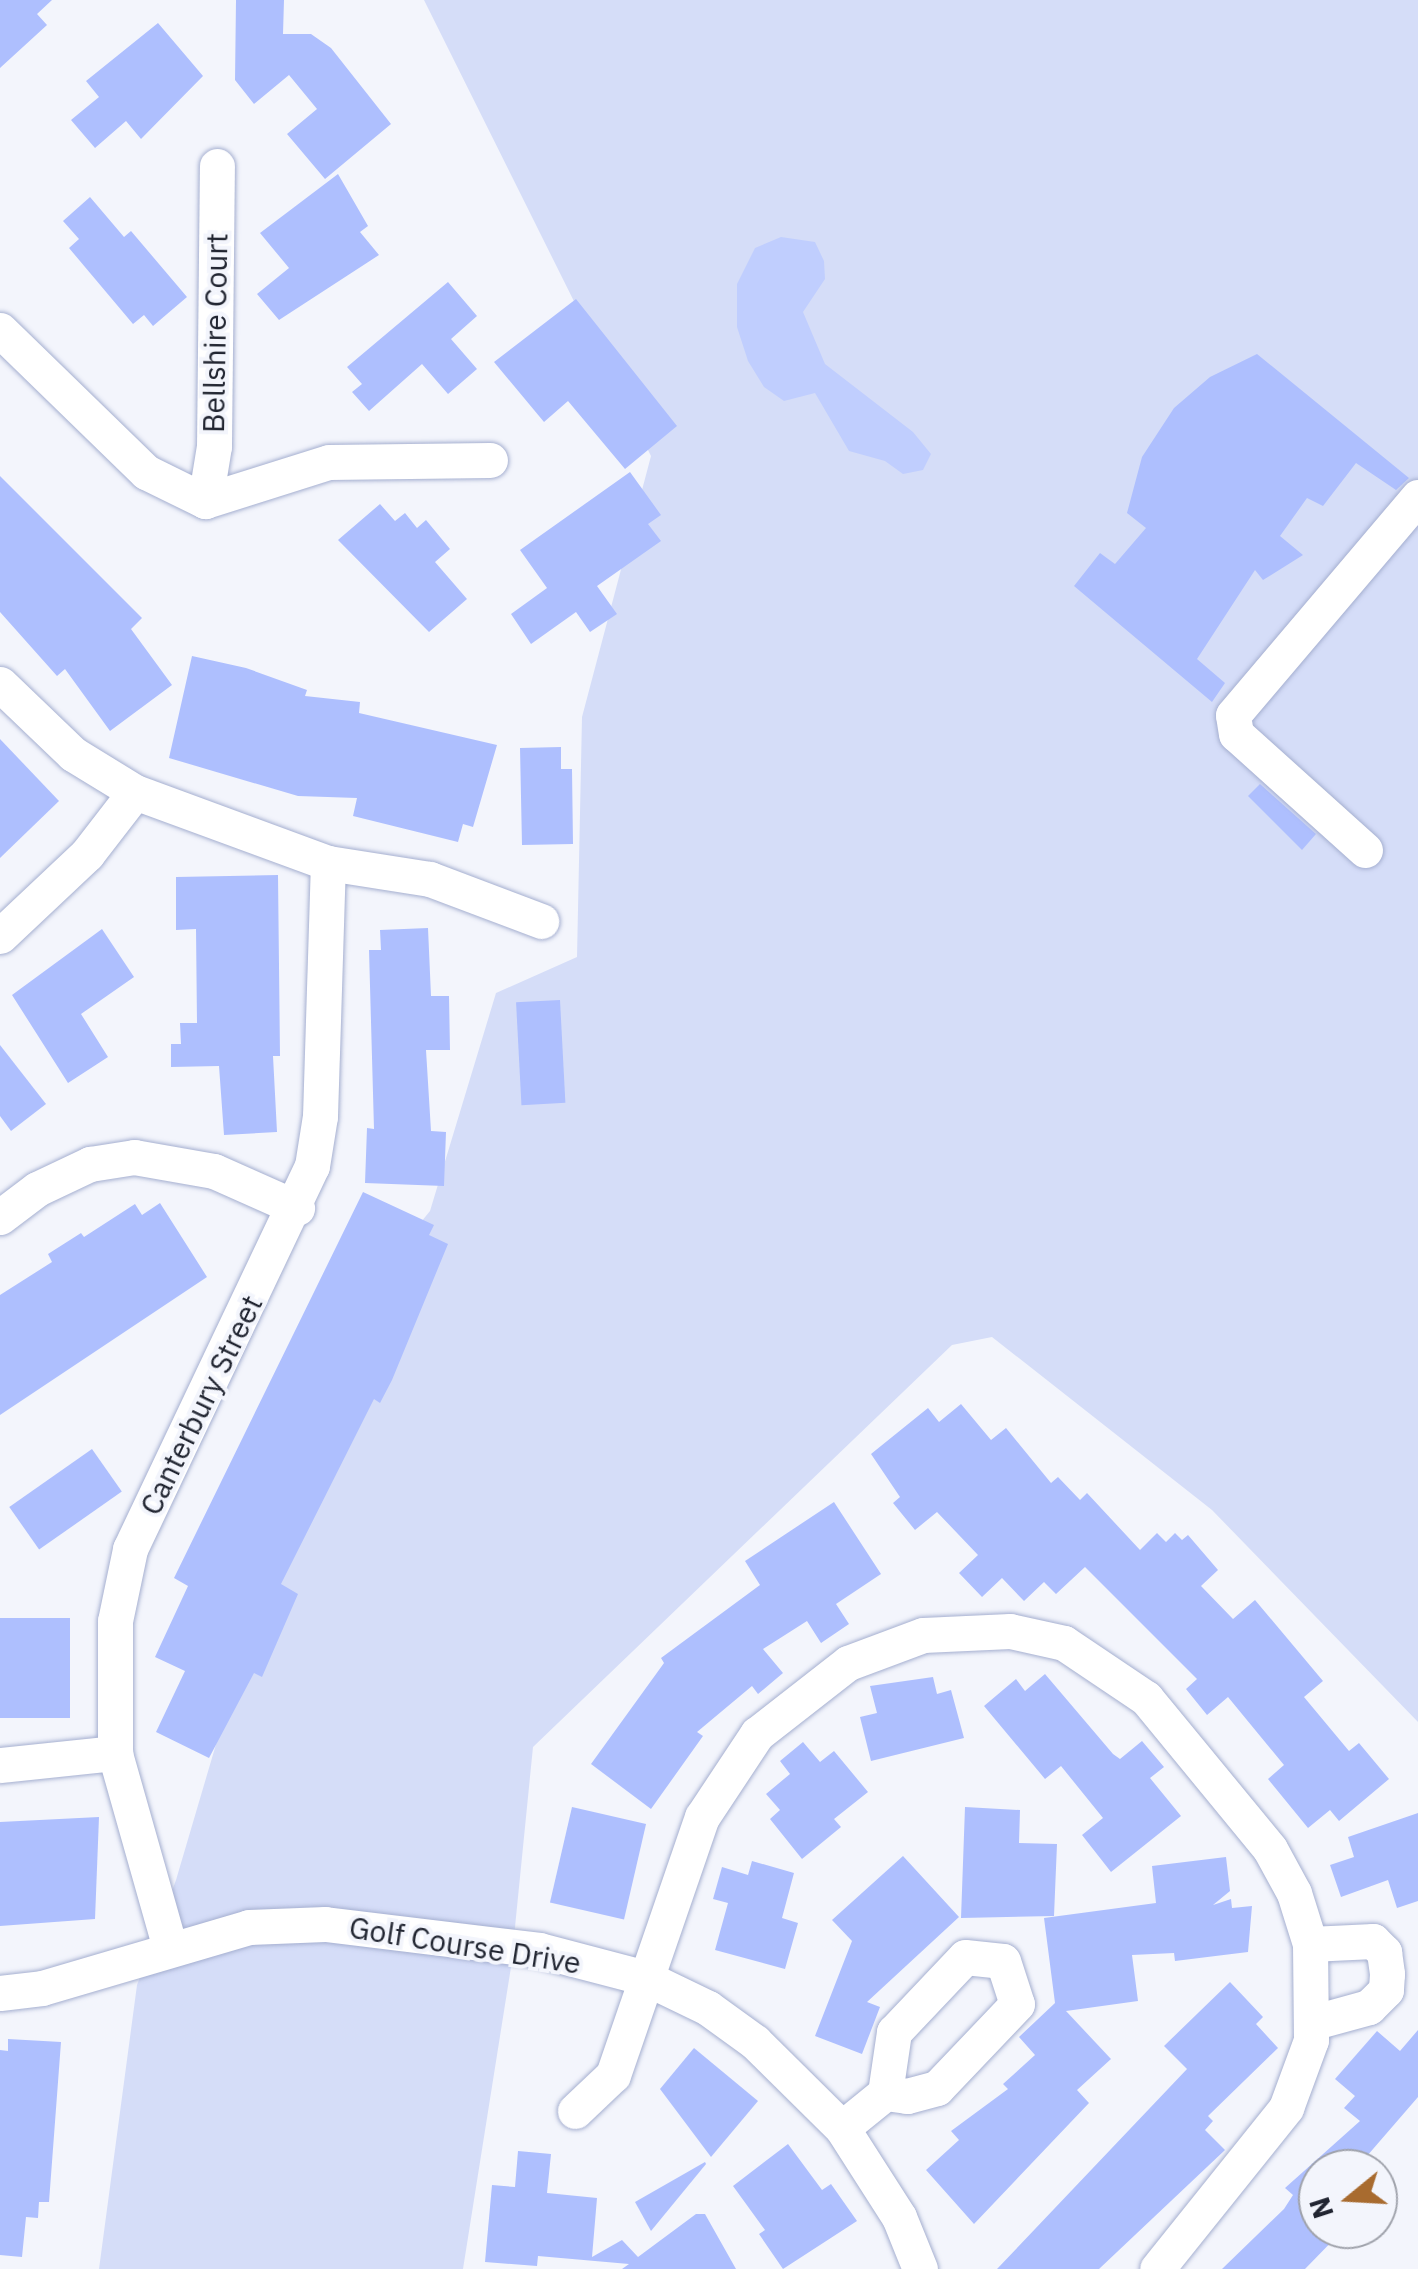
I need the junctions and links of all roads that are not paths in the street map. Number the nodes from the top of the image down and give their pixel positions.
1 (217, 166) dead end
2 (0, 330) edge
3 (490, 460) dead end
4 (1418, 497) edge
5 (206, 501) junction
6 (0, 684) edge
7 (135, 792) junction
8 (1365, 850) dead end
9 (328, 863) junction
10 (541, 921) dead end
11 (0, 936) edge
12 (297, 1208) junction
13 (0, 1217) edge
14 (115, 1754) junction
15 (0, 1765) edge
16 (1310, 1944) junction
17 (170, 1948) junction
18 (646, 1978) junction
19 (0, 1993) edge
20 (1314, 2022) junction
21 (885, 2094) dead end
22 (575, 2111) dead end
23 (842, 2128) junction
24 (920, 2269) edge
25 (1157, 2269) edge

1 - 5 street, Bellshire Court
2 - 5 street
3 - 5 street
4 - 8 street
6 - 7 street
7 - 9 street
7 - 11 street
9 - 10 street
9 - 12 street, Canterbury Street
12 - 13 street
12 - 14 street, Canterbury Street
14 - 15 street
14 - 17 street, Canterbury Street
16 - 18 street
16 - 20 street
16 - 20 street
17 - 18 street, Golf Course Drive
17 - 19 street, Golf Course Drive
18 - 22 street
18 - 23 street, Golf Course Drive
20 - 25 street
21 - 23 street
23 - 24 street, Golf Course Drive

